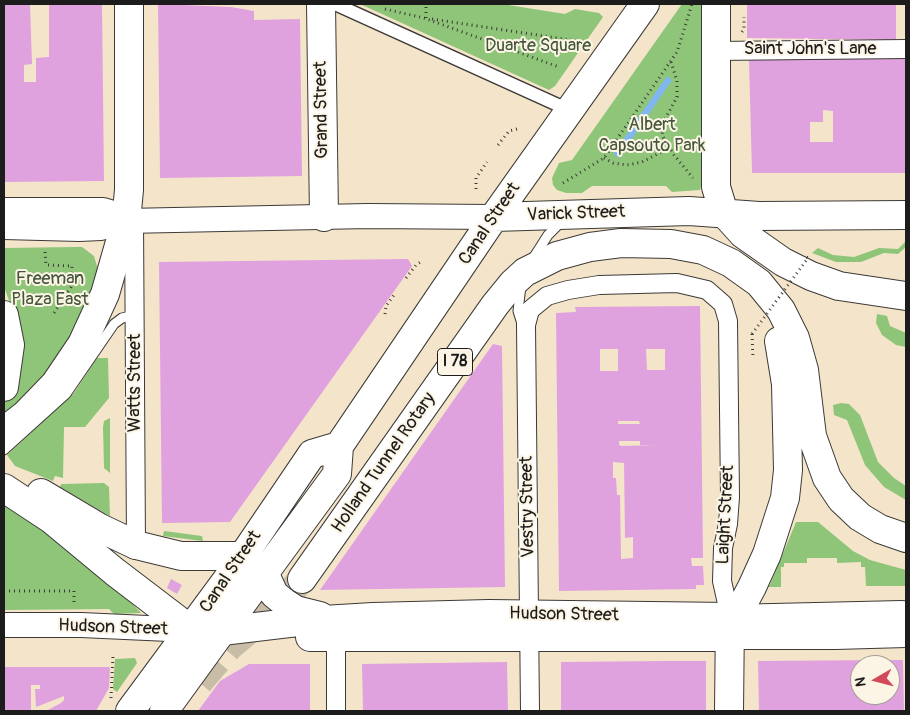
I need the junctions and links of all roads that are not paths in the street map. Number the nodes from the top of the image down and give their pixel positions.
1 (128, 4) edge
2 (320, 4) edge
3 (335, 4) edge
4 (645, 4) edge
5 (716, 4) edge
6 (906, 48) edge
7 (715, 51) junction
8 (569, 110) junction
9 (4, 210) edge
10 (724, 213) junction
11 (571, 214) junction
12 (906, 215) edge
13 (324, 217) junction
14 (494, 217) junction
15 (130, 221) junction
16 (4, 227) edge
17 (525, 272) junction
18 (759, 283) junction
19 (714, 294) joint
20 (906, 296) edge
21 (4, 315) edge
22 (135, 315) junction
23 (526, 334) junction
24 (4, 387) edge
25 (4, 431) edge
26 (339, 446) junction
27 (4, 450) edge
28 (4, 478) edge
29 (4, 488) edge
30 (906, 538) edge
31 (136, 545) junction
32 (242, 556) junction
33 (264, 572) junction
34 (302, 579) tunnel mouth
35 (906, 615) edge
36 (4, 625) edge
37 (529, 626) junction
38 (729, 627) junction
39 (336, 628) junction
40 (191, 630) junction
41 (222, 631) junction
42 (906, 635) edge
43 (120, 705) edge
44 (164, 711) edge
45 (336, 711) edge
46 (530, 711) edge
47 (729, 711) edge

1 - 15 main road, Watts Street
2 - 13 main road, Grand Street
3 - 8 street
4 - 8 main road, Canal Street
5 - 7 main road
6 - 7 street, Saint John's Lane
7 - 10 main road
8 - 14 main road, Canal Street
9 - 15 main road, Varick Street
10 - 11 main road, Varick Street
10 - 12 main road, Varick Street
10 - 20 main road
11 - 14 main road, Varick Street
11 - 17 lane
13 - 14 main road, Varick Street
13 - 15 main road, Varick Street
14 - 26 main road, Canal Street
15 - 16 main road, Varick Street
15 - 22 street, Watts Street
15 - 25 main road
17 - 18 main road, Holland Tunnel Rotary / I 78
17 - 23 lane
17 - 34 main road, Holland Tunnel Rotary / I 78
18 - 30 main road, Holland Tunnel Rotary / I 78
18 - 38 main road
19 - 23 street, Vestry Street
19 - 38 street, Laight Street
21 - 24 main road
22 - 27 lane
22 - 31 street, Watts Street
23 - 37 street, Vestry Street
26 - 32 main road, Canal Street
26 - 33 main road, Canal Street
28 - 31 main road
29 - 40 main road
31 - 32 main road
32 - 40 main road, Canal Street
33 - 39 main road
33 - 41 main road, Canal Street
35 - 38 main road, Hudson Street
36 - 40 main road, Hudson Street
37 - 38 main road, Hudson Street
37 - 39 main road, Hudson Street
37 - 46 street, Vestry Street
38 - 42 main road, Hudson Street
38 - 47 main road, Laight Street
39 - 41 main road, Hudson Street
39 - 45 street
40 - 41 main road, Hudson Street
40 - 43 main road, Canal Street
41 - 44 main road, Canal Street

